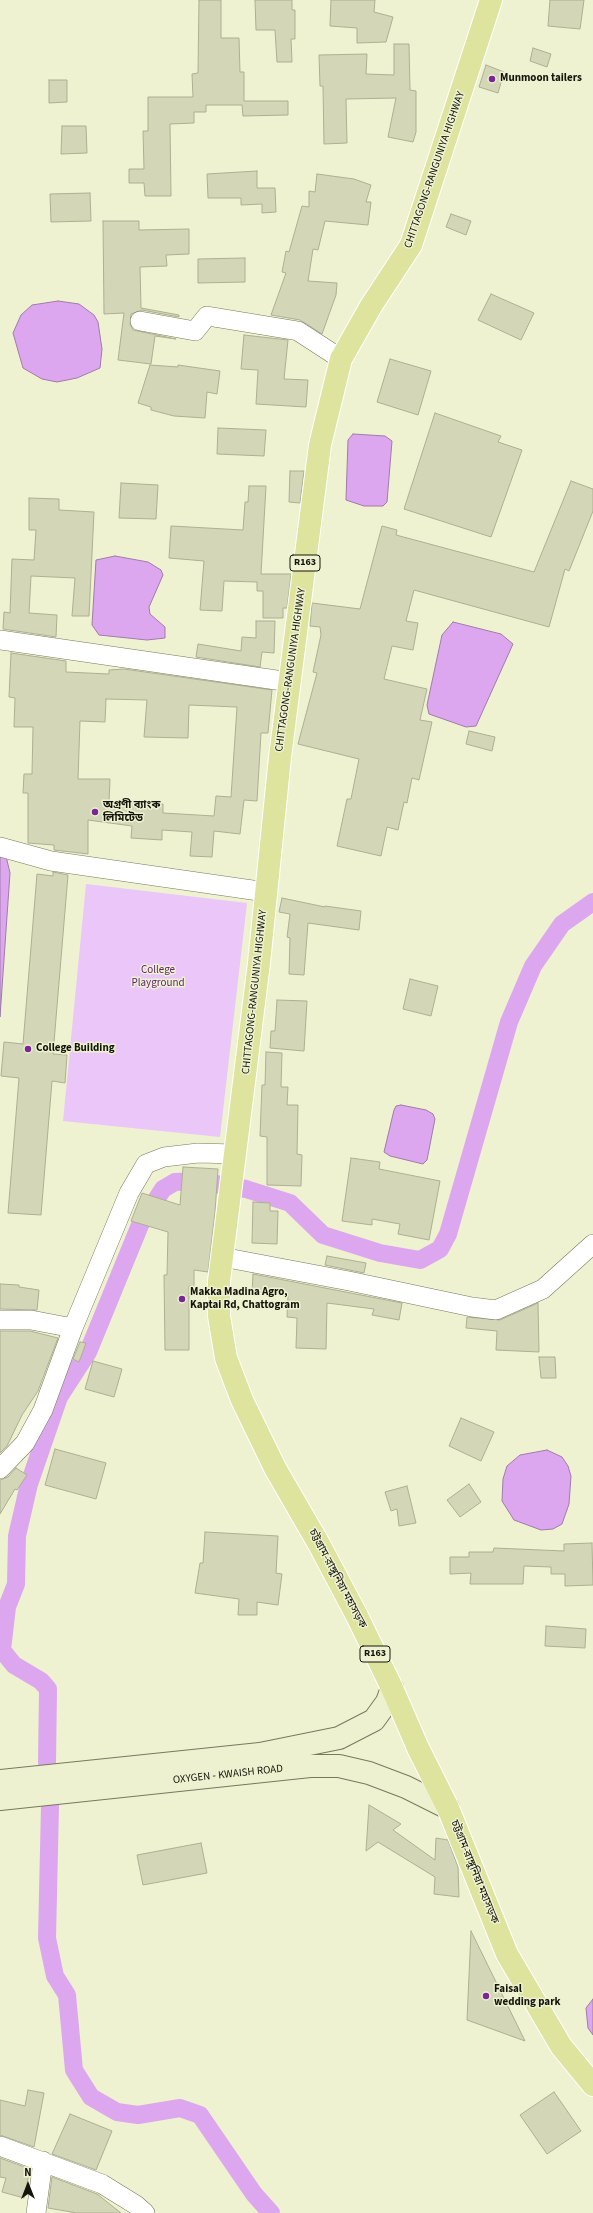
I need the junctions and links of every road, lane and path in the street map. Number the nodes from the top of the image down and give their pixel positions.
1 (490, 0) edge
2 (140, 321) dead end
3 (341, 359) junction
4 (0, 640) edge
5 (290, 682) junction
6 (0, 847) edge
7 (266, 892) junction
8 (234, 1156) junction
9 (228, 1205) joint
10 (593, 1244) edge
11 (222, 1257) junction
12 (0, 1320) edge
13 (73, 1328) junction
14 (0, 1469) edge
15 (392, 1688) junction
16 (0, 1782) edge
17 (0, 1799) edge
18 (448, 1808) junction
19 (593, 2085) edge
20 (0, 2146) edge
21 (43, 2161) junction
22 (36, 2213) edge
23 (145, 2213) edge

1 - 3 main road, CHITTAGONG-RANGUNIYA HIGHWAY / R163
2 - 3 street
3 - 5 main road, CHITTAGONG-RANGUNIYA HIGHWAY / R163
4 - 5 street
5 - 7 main road, CHITTAGONG-RANGUNIYA HIGHWAY / R163
6 - 7 street
7 - 8 main road, CHITTAGONG-RANGUNIYA HIGHWAY / R163
8 - 9 main road, CHITTAGONG-RANGUNIYA HIGHWAY / R163
8 - 13 street
9 - 11 main road, চট্টগ্রাম-রাঙ্গুনিয়া মহাসড়ক / R163
10 - 11 street
11 - 15 main road, চট্টগ্রাম-রাঙ্গুনিয়া মহাসড়ক / R163
12 - 13 street
13 - 14 street
15 - 16 main road, OXYGEN - KWAISH ROAD
15 - 18 main road, চট্টগ্রাম-রাঙ্গুনিয়া মহাসড়ক / R163
17 - 18 main road, OXYGEN - KWAISH ROAD
18 - 19 main road, চট্টগ্রাম-রাঙ্গুনিয়া মহাসড়ক / R163
20 - 21 street
21 - 22 street
21 - 23 street

